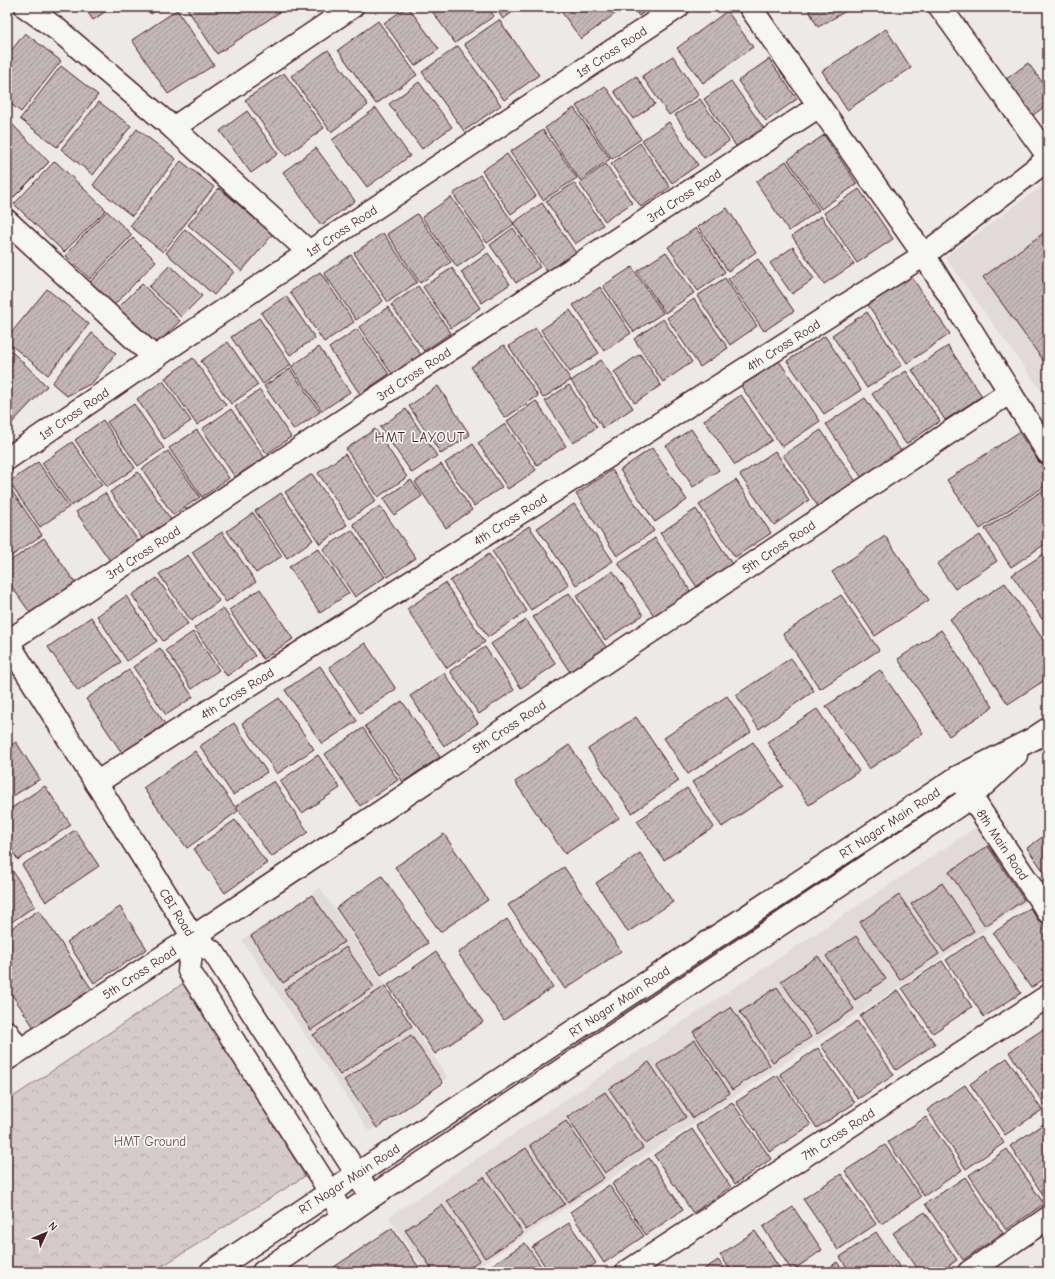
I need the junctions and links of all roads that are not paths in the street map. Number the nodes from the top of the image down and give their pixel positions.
1 (26, 7) edge
2 (352, 7) edge
3 (678, 7) edge
4 (750, 7) edge
5 (940, 7) edge
6 (819, 106) junction
7 (173, 128) junction
8 (1048, 158) edge
9 (7, 221) edge
10 (309, 252) junction
11 (924, 255) junction
12 (156, 358) junction
13 (1010, 392) junction
14 (1048, 453) edge
15 (7, 459) edge
16 (7, 642) edge
17 (1041, 734) edge
18 (958, 777) junction
19 (96, 783) junction
20 (971, 797) junction
21 (1048, 912) edge
22 (193, 937) junction
23 (1048, 996) edge
24 (7, 1032) edge
25 (13, 1054) edge
26 (357, 1174) junction
27 (329, 1192) junction
28 (371, 1197) junction
29 (343, 1215) junction
30 (1048, 1218) edge
31 (211, 1272) edge
32 (263, 1272) edge
33 (627, 1272) edge
34 (969, 1272) edge

1 - 7 street
2 - 7 street
3 - 10 street, 1st Cross Road
4 - 6 street
5 - 8 street
6 - 11 street
6 - 16 street, 3rd Cross Road
7 - 10 street
8 - 11 street, 4th Cross Road
9 - 12 street
10 - 12 street, 1st Cross Road
11 - 13 street
11 - 19 street, 4th Cross Road
12 - 15 street, 1st Cross Road
13 - 14 street
13 - 22 street, 5th Cross Road
16 - 19 street, CBI Road
17 - 18 street, RT Nagar Main Road
17 - 20 street, RT Nagar Main Road
18 - 20 street, 8th Main Road
18 - 26 street, RT Nagar Main Road
19 - 22 street, CBI Road
20 - 21 street, 8th Main Road
20 - 28 street, RT Nagar Main Road
22 - 25 street, 5th Cross Road
22 - 26 street, CBI Road
22 - 27 street
23 - 33 street, 7th Cross Road
24 - 25 street
26 - 27 street, RT Nagar Main Road
26 - 28 street, CBI Road
27 - 29 street
27 - 31 street, RT Nagar Main Road
28 - 29 street, RT Nagar Main Road
29 - 32 street
30 - 34 street

